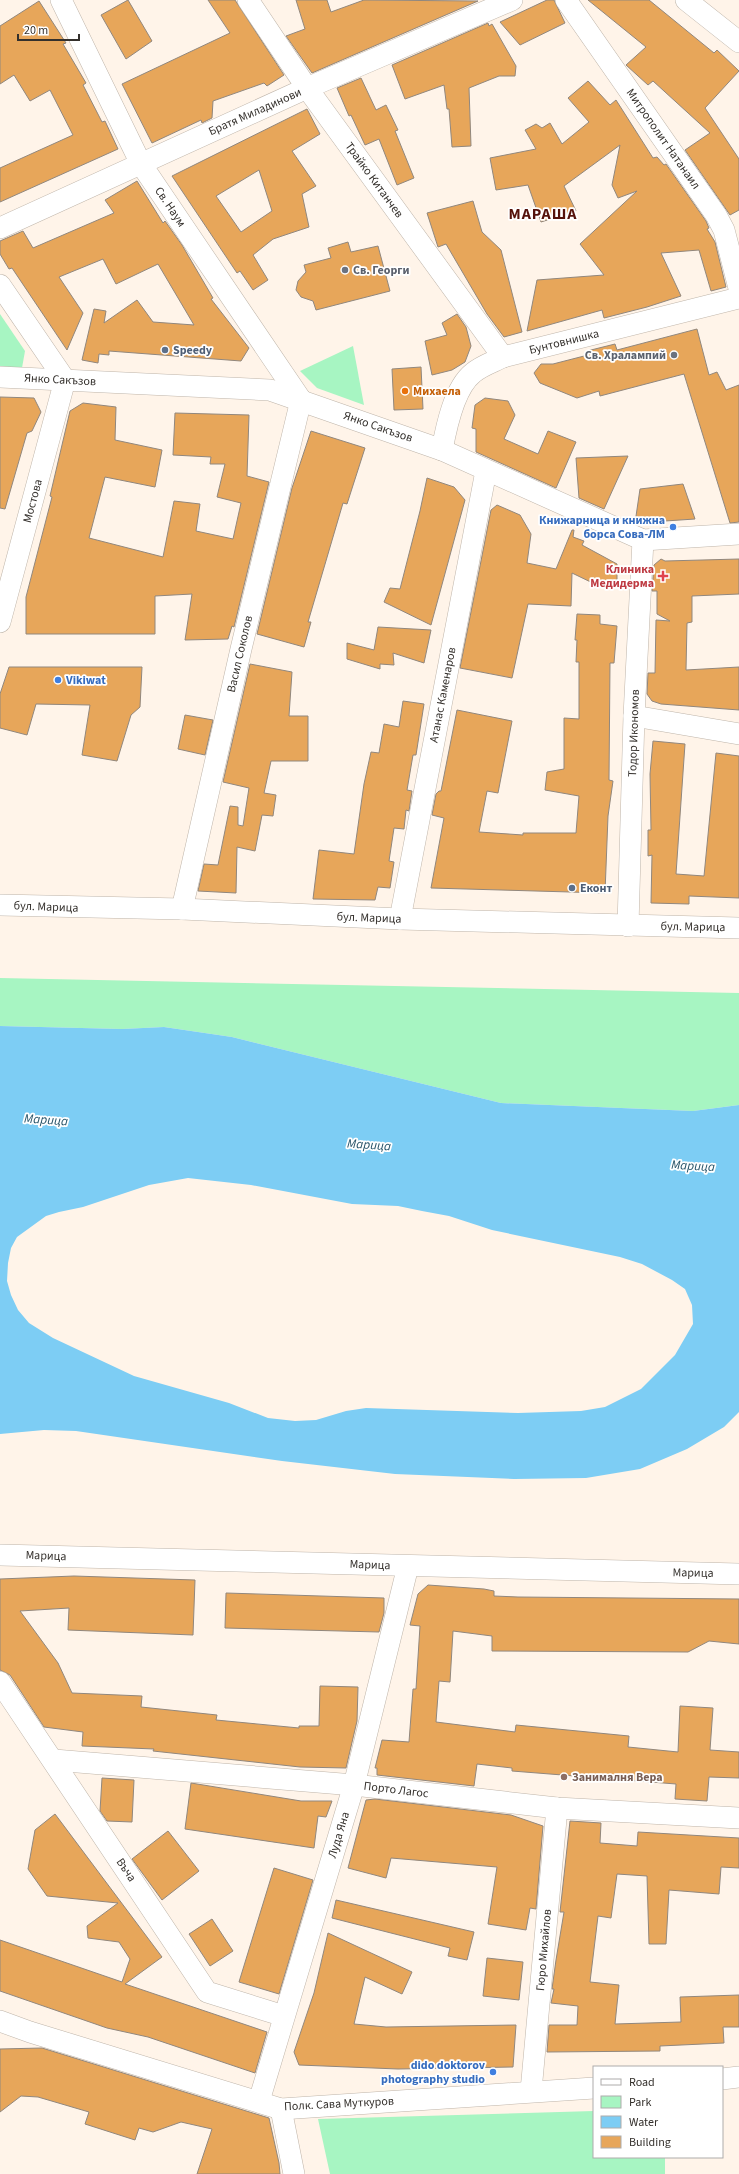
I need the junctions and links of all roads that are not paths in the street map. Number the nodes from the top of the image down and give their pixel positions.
1 (61, 0) edge
2 (248, 0) edge
3 (512, 0) edge
4 (566, 0) edge
5 (686, 0) edge
6 (739, 42) edge
7 (307, 88) junction
8 (141, 164) junction
9 (731, 225) edge
10 (0, 228) edge
11 (0, 286) edge
12 (739, 288) edge
13 (739, 298) edge
14 (503, 357) junction
15 (0, 377) edge
16 (65, 380) junction
17 (301, 400) junction
18 (442, 450) junction
19 (486, 471) junction
20 (739, 534) edge
21 (643, 540) junction
22 (0, 622) edge
23 (634, 716) junction
24 (739, 734) edge
25 (0, 905) edge
26 (182, 910) junction
27 (400, 919) junction
28 (628, 926) junction
29 (739, 928) edge
30 (0, 1555) edge
31 (408, 1566) junction
32 (739, 1574) edge
33 (0, 1682) edge
34 (54, 1760) junction
35 (354, 1785) junction
36 (557, 1808) junction
37 (739, 1818) edge
38 (284, 2016) junction
39 (0, 2021) edge
40 (739, 2077) edge
41 (723, 2078) edge
42 (593, 2088) edge
43 (531, 2091) junction
44 (259, 2101) junction
45 (281, 2109) junction
46 (294, 2174) edge

1 - 8 street, Св. Наум
2 - 7 street, Трайко Китанчев
3 - 7 street, Братя Миладинови
4 - 9 street, Митрополит Натанаил
5 - 6 street
7 - 8 street, Братя Миладинови
7 - 14 street, Трайко Китанчев
8 - 10 street, Братя Миладинови
8 - 17 street, Св. Наум
9 - 12 street, Митрополит Натанаил
11 - 16 street
13 - 14 street, Бунтовнишка
14 - 18 street, Бунтовнишка
15 - 16 street, Янко Сакъзов
16 - 17 street, Янко Сакъзов
16 - 22 street, Мостова
17 - 18 street, Янко Сакъзов
17 - 26 street, Васил Соколов
18 - 19 street, Янко Сакъзов
19 - 21 street, Янко Сакъзов
19 - 27 street, Атанас Каменаров
20 - 21 street, Янко Сакъзов
21 - 23 street, Тодор Икономов
23 - 24 street
23 - 28 street, Тодор Икономов
25 - 26 street, бул. Марица
26 - 27 street, бул. Марица
27 - 28 street, бул. Марица
28 - 29 street, бул. Марица
30 - 31 street, Марица
31 - 32 street, Марица
31 - 35 street, Луда Яна
33 - 34 street, Въча
34 - 35 street, Порто Лагос
34 - 38 street, Въча
35 - 36 street, Порто Лагос
35 - 38 street, Луда Яна
36 - 37 street, Порто Лагос
36 - 43 street, Гюро Михайлов
38 - 44 street, Луда Яна
39 - 44 street, Полк. Сава Муткуров
40 - 41 street
42 - 43 street, Полк. Сава Муткуров
43 - 45 street, Полк. Сава Муткуров
44 - 45 street, Полк. Сава Муткуров
45 - 46 street

